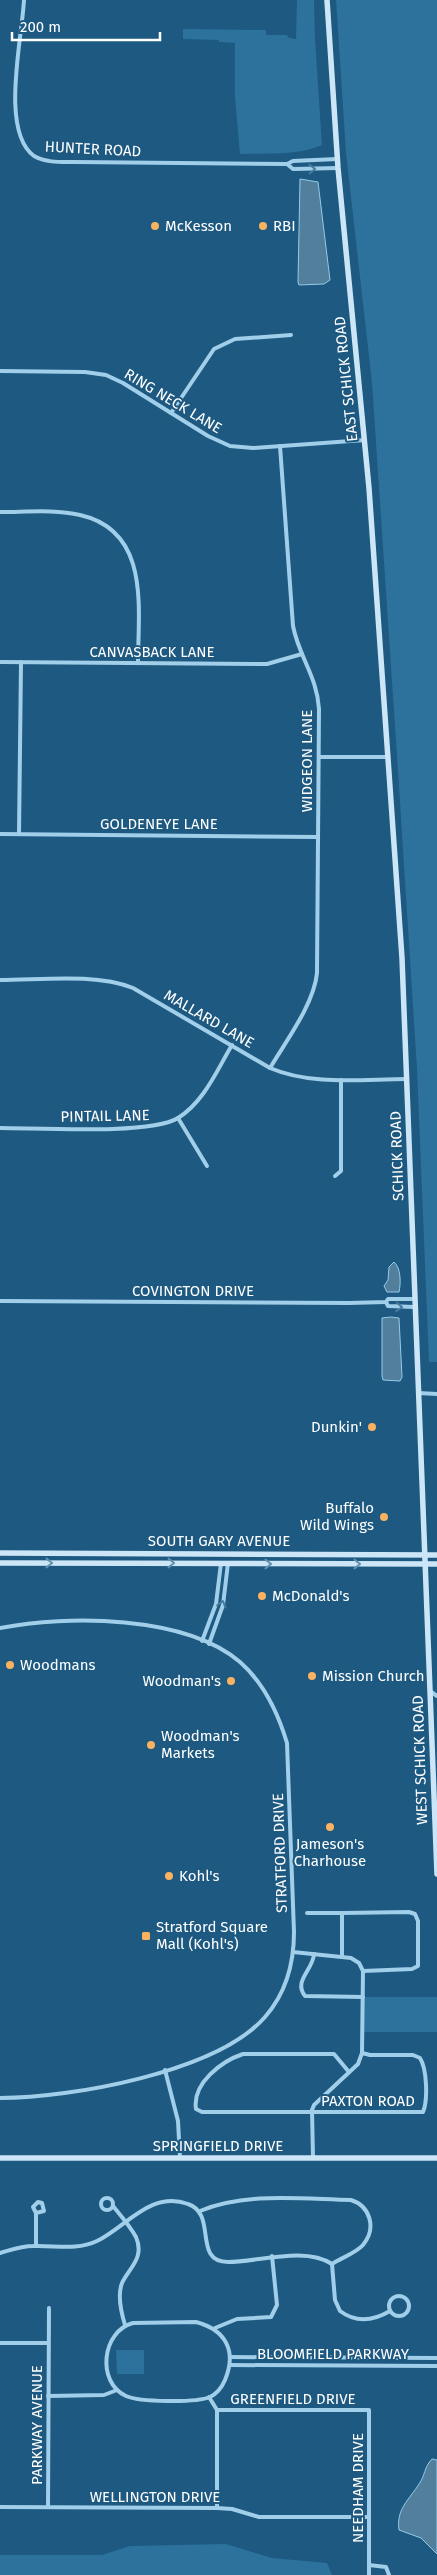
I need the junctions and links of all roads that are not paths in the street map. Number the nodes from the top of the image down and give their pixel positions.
1 (24, 0) edge
2 (327, 0) edge
3 (337, 159) junction
4 (287, 164) junction
5 (338, 168) junction
6 (291, 335) dead end
7 (0, 371) edge
8 (171, 413) junction
9 (365, 440) junction
10 (280, 446) junction
11 (0, 512) edge
12 (302, 654) junction
13 (0, 662) edge
14 (21, 662) junction
15 (138, 663) junction
16 (319, 757) junction
17 (388, 757) junction
18 (0, 834) edge
19 (20, 834) junction
20 (318, 836) junction
21 (0, 980) edge
22 (232, 1045) junction
23 (270, 1068) junction
24 (407, 1079) junction
25 (341, 1080) junction
26 (178, 1118) junction
27 (0, 1128) edge
28 (207, 1166) dead end
29 (335, 1176) dead end
30 (414, 1299) junction
31 (0, 1301) edge
32 (386, 1302) junction
33 (414, 1307) junction
34 (418, 1393) junction
35 (437, 1394) edge
36 (0, 1553) edge
37 (424, 1555) junction
38 (437, 1555) edge
39 (0, 1563) edge
40 (221, 1563) junction
41 (228, 1563) junction
42 (425, 1564) junction
43 (437, 1564) edge
44 (0, 1628) edge
45 (202, 1641) junction
46 (209, 1644) junction
47 (433, 1689) junction
48 (437, 1696) edge
49 (436, 1793) edge
50 (437, 1874) edge
51 (307, 1912) dead end
52 (342, 1913) junction
53 (293, 1952) junction
54 (314, 1954) junction
55 (342, 1956) junction
56 (363, 1971) junction
57 (363, 1997) junction
58 (362, 2053) junction
59 (165, 2070) junction
60 (349, 2072) junction
61 (0, 2098) edge
62 (312, 2113) junction
63 (0, 2158) edge
64 (180, 2158) junction
65 (313, 2158) junction
66 (437, 2158) edge
67 (113, 2206) dead end
68 (200, 2211) junction
69 (36, 2213) dead end
70 (126, 2222) junction
71 (36, 2245) junction
72 (0, 2253) edge
73 (272, 2256) junction
74 (332, 2264) junction
75 (49, 2308) dead end
76 (390, 2311) junction
77 (125, 2325) junction
78 (215, 2328) junction
79 (0, 2343) edge
80 (48, 2343) junction
81 (230, 2356) junction
82 (437, 2358) edge
83 (230, 2365) junction
84 (437, 2366) edge
85 (117, 2390) junction
86 (48, 2396) junction
87 (210, 2397) junction
88 (217, 2410) junction
89 (369, 2410) joint
90 (0, 2507) edge
91 (48, 2507) junction
92 (217, 2508) junction
93 (369, 2517) junction
94 (369, 2565) junction
95 (369, 2575) edge
96 (389, 2575) edge

1 - 4 street, HUNTER ROAD
2 - 3 street, EAST SCHICK ROAD
3 - 4 street, HUNTER ROAD
3 - 5 street, EAST SCHICK ROAD
4 -> 5 street, HUNTER ROAD
5 - 9 street, EAST SCHICK ROAD
6 - 8 street
7 - 8 street, RING NECK LANE
8 - 10 street, RING NECK LANE
9 - 10 street, RING NECK LANE
9 - 17 street, EAST SCHICK ROAD
10 - 12 street, WIDGEON LANE
11 - 15 street
12 - 15 street, CANVASBACK LANE
12 - 16 street, WIDGEON LANE
13 - 14 street, CANVASBACK LANE
14 - 15 street, CANVASBACK LANE
14 - 19 street
16 - 17 street
16 - 20 street, WIDGEON LANE
17 - 24 street, SCHICK ROAD
18 - 19 street, GOLDENEYE LANE
19 - 20 street, GOLDENEYE LANE
20 - 23 street, WIDGEON LANE
21 - 22 street, MALLARD LANE
22 - 23 street, MALLARD LANE
22 - 26 street, PINTAIL LANE
23 - 25 street, MALLARD LANE
24 - 25 street, MALLARD LANE
24 - 30 street, SCHICK ROAD
25 - 29 street
26 - 27 street, PINTAIL LANE
26 - 28 street
30 - 32 street, COVINGTON DRIVE
30 - 33 street, SCHICK ROAD
31 - 32 street, COVINGTON DRIVE
32 -> 33 street, COVINGTON DRIVE
33 - 34 street, SCHICK ROAD
34 - 35 street
34 - 37 street, SCHICK ROAD
36 - 37 street, SOUTH GARY AVENUE
37 - 38 street, SOUTH GARY AVENUE
37 - 42 street, WEST SCHICK ROAD
39 -> 40 street, SOUTH GARY AVENUE
40 - 41 street, SOUTH GARY AVENUE
40 - 45 street
41 -> 42 street, SOUTH GARY AVENUE
46 -> 41 street
42 - 43 street, SOUTH GARY AVENUE
42 - 47 street, WEST SCHICK ROAD
44 - 45 street, STRATFORD DRIVE
45 - 46 street, STRATFORD DRIVE
46 - 53 street, STRATFORD DRIVE
47 - 48 street
47 - 49 street, WEST SCHICK ROAD
49 - 50 street, WEST SCHICK ROAD
51 - 52 street
52 - 55 street
52 - 56 street
53 - 54 street
53 - 59 street, STRATFORD DRIVE
54 - 55 street
54 - 57 street
55 - 56 street
56 - 57 street
57 - 58 street
58 - 60 street
58 - 62 street, PAXTON ROAD
59 - 61 street, STRATFORD DRIVE
59 - 64 street
60 - 62 street
60 - 62 street, PAXTON ROAD
62 - 65 street
63 - 64 street, SPRINGFIELD DRIVE
64 - 65 street, SPRINGFIELD DRIVE
65 - 66 street, SPRINGFIELD DRIVE
67 - 70 street
68 - 70 street
68 - 73 street
68 - 74 street
69 - 71 street
70 - 71 street
70 - 77 street
71 - 72 street
73 - 74 street
73 - 78 street
74 - 76 street
75 - 80 street, PARKWAY AVENUE
76 - 76 street
77 - 78 street
77 - 85 street
78 - 81 street
79 - 80 street
80 - 86 street, PARKWAY AVENUE
81 - 82 street, BLOOMFIELD PARKWAY
81 - 83 street
83 - 84 street, BLOOMFIELD PARKWAY
83 - 87 street
85 - 86 street
85 - 87 street
86 - 91 street, PARKWAY AVENUE
87 - 88 street
88 - 89 street, GREENFIELD DRIVE
88 - 92 street
89 - 93 street, NEEDHAM DRIVE
90 - 91 street, WELLINGTON DRIVE
91 - 92 street, WELLINGTON DRIVE
92 - 93 street, WELLINGTON DRIVE
93 - 94 street, NEEDHAM DRIVE
94 - 95 street, NEEDHAM DRIVE
94 - 96 street, NEEDHAM DRIVE

